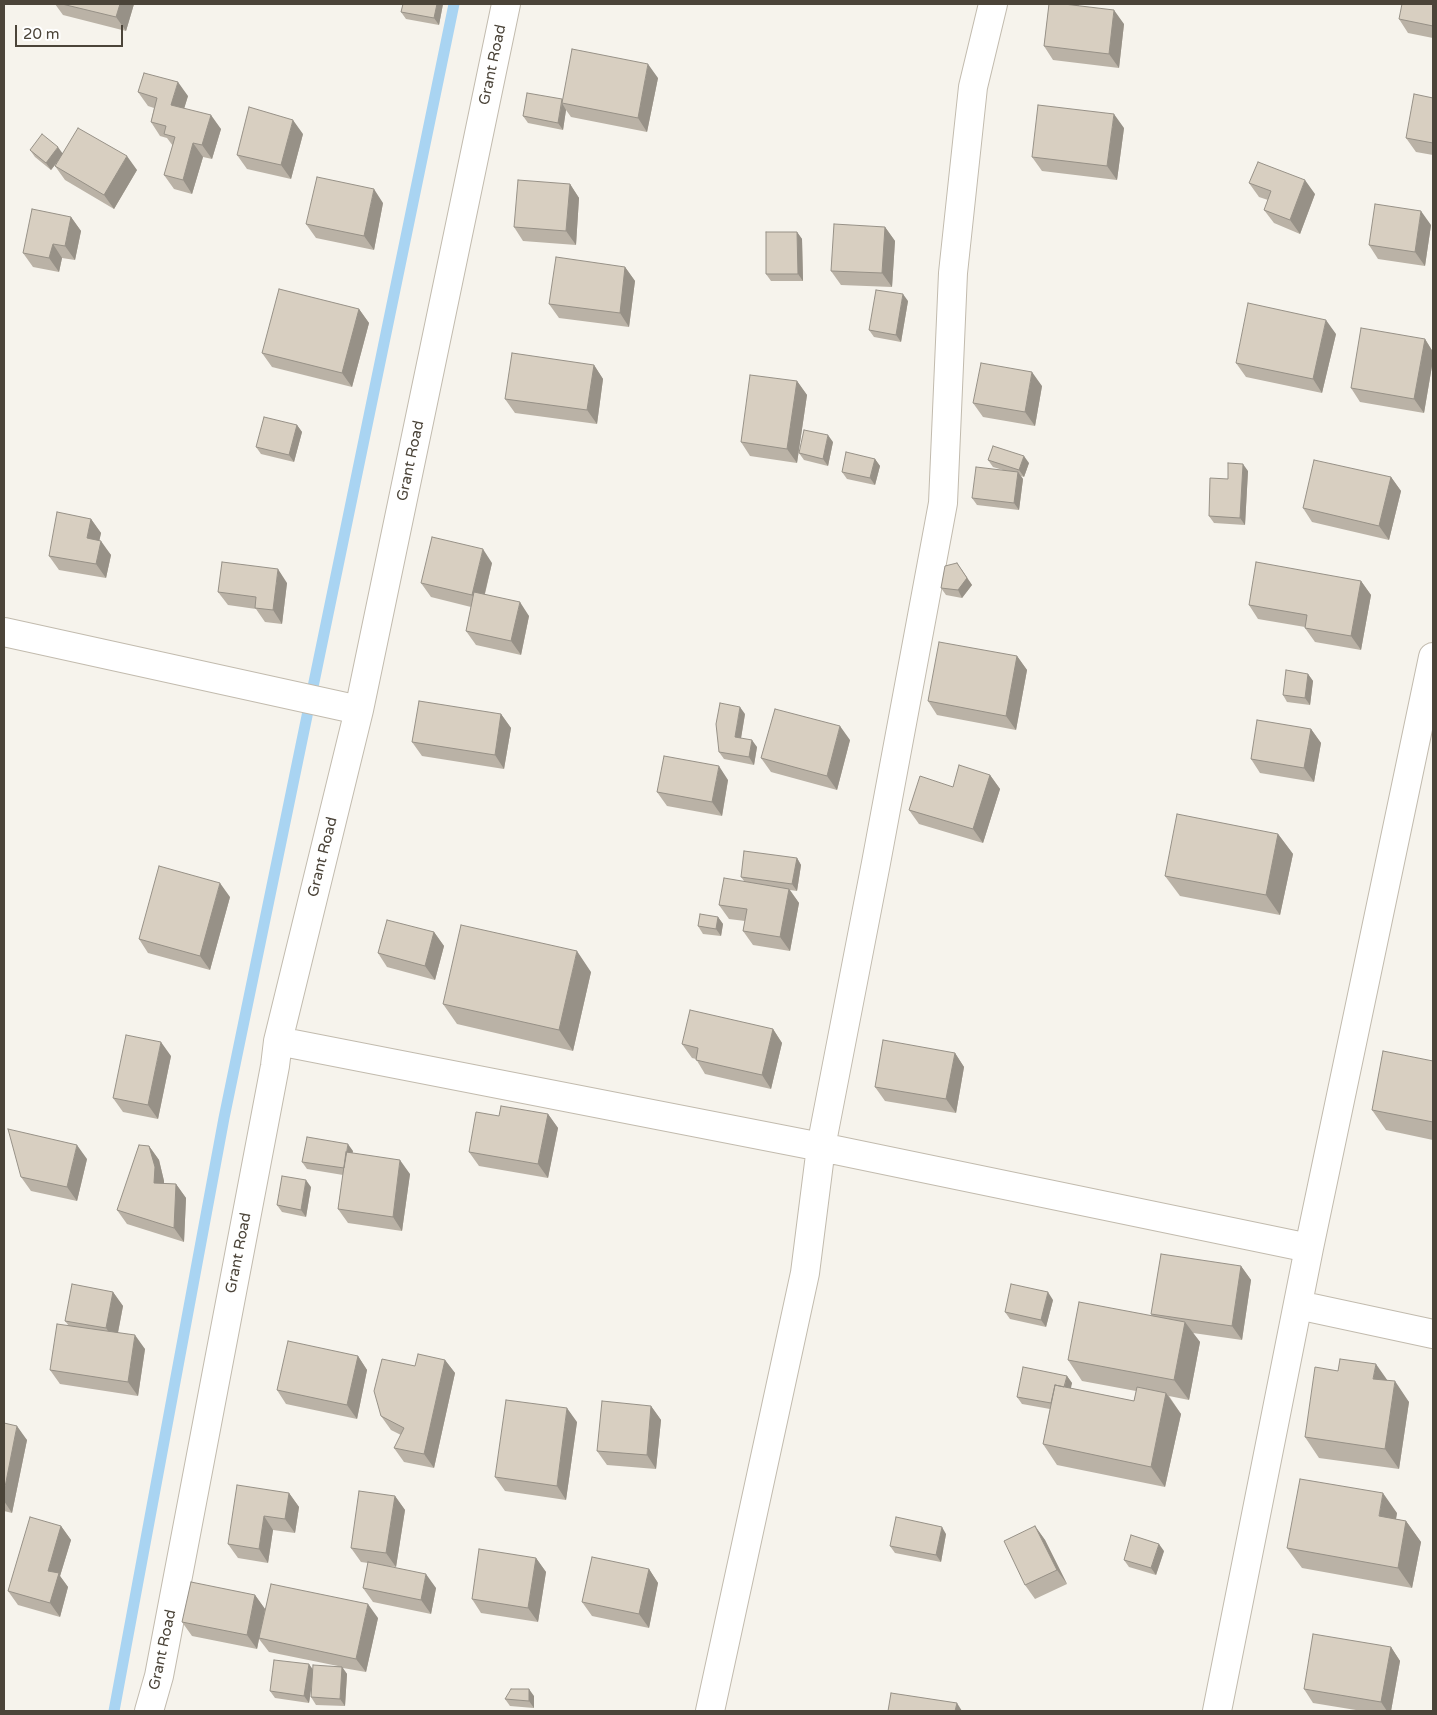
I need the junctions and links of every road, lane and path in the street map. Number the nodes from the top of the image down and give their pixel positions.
1 (506, 4) edge
2 (993, 4) edge
3 (4, 632) edge
4 (1433, 657) edge
5 (359, 710) junction
6 (278, 1041) junction
7 (821, 1147) junction
8 (1309, 1248) junction
9 (1298, 1305) junction
10 (1433, 1334) edge
11 (149, 1711) edge
12 (710, 1711) edge
13 (1217, 1711) edge

1 - 5 street, Grant Road
2 - 7 street
3 - 5 street
4 - 8 street
5 - 6 street, Grant Road
6 - 7 street
6 - 11 street, Grant Road
7 - 8 street
7 - 12 street
8 - 9 street
9 - 10 street
9 - 13 street

